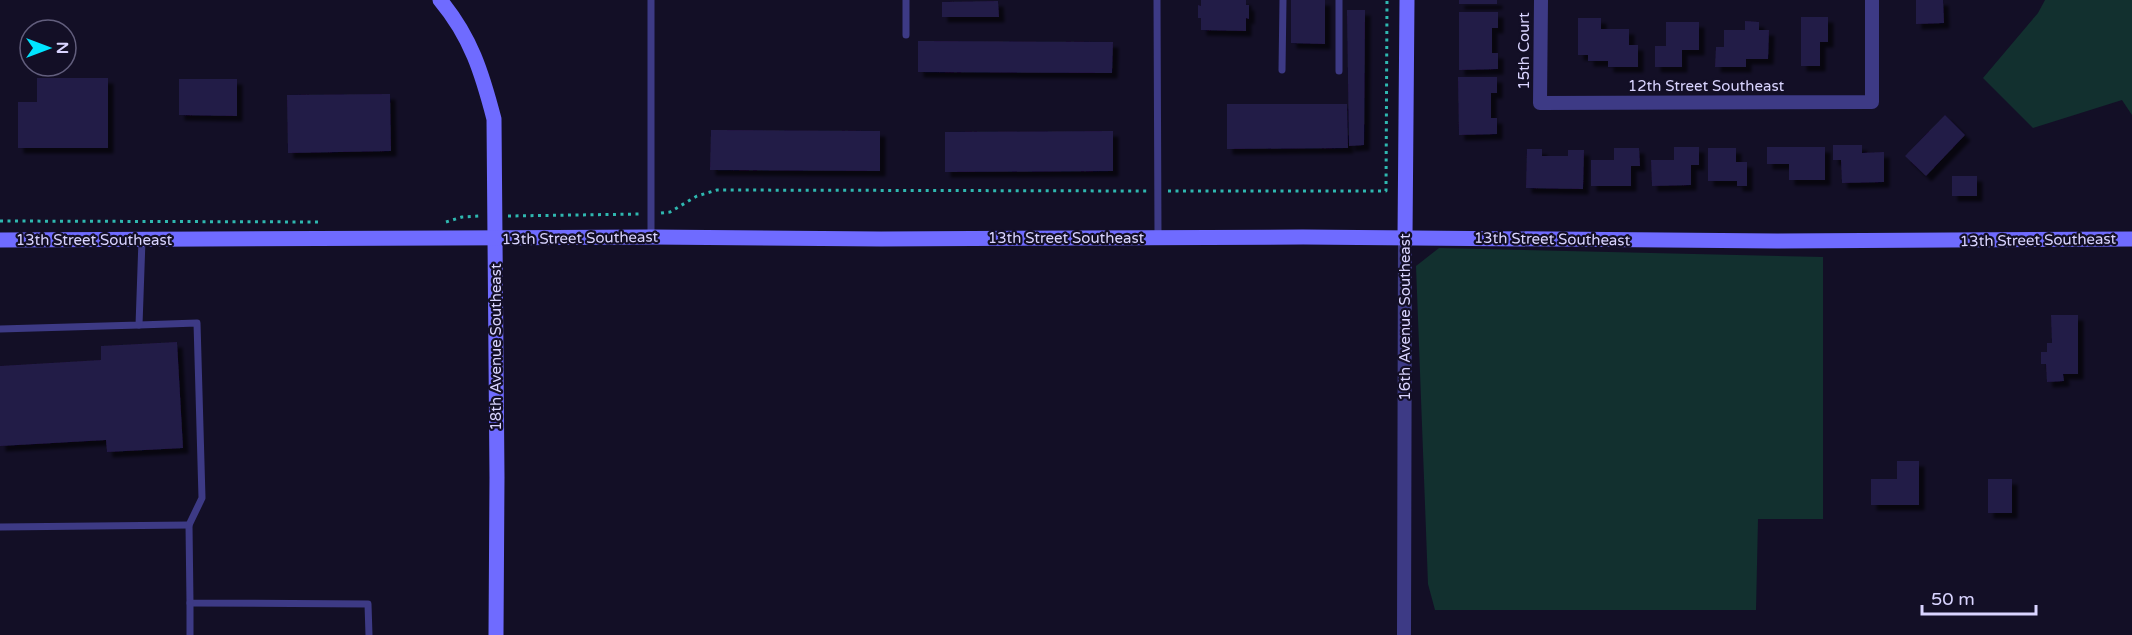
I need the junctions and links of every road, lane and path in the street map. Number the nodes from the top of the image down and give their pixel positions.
1 (440, 0) edge
2 (651, 0) edge
3 (906, 0) edge
4 (1157, 0) edge
5 (1283, 0) edge
6 (1339, 0) edge
7 (1387, 0) edge
8 (1407, 0) edge
9 (1541, 0) edge
10 (1872, 0) edge
11 (906, 35) dead end
12 (1282, 70) dead end
13 (1339, 71) dead end
14 (1540, 103) joint
15 (1158, 191) junction
16 (652, 214) junction
17 (527, 216) dead end
18 (462, 217) dead end
19 (0, 221) edge
20 (331, 222) dead end
21 (445, 222) dead end
22 (651, 237) junction
23 (1158, 237) junction
24 (1405, 237) junction
25 (496, 239) junction
26 (2132, 239) edge
27 (0, 240) edge
28 (142, 240) junction
29 (139, 325) junction
30 (0, 329) edge
31 (189, 525) junction
32 (0, 527) edge
33 (190, 603) junction
34 (190, 635) edge
35 (369, 635) edge
36 (496, 635) edge
37 (1404, 635) edge

1 - 25 street, 18th Avenue Southeast
2 - 16 lane
3 - 11 lane
4 - 15 lane
5 - 12 lane
6 - 13 lane
7 - 15 path
8 - 24 street, 16th Avenue Southeast
9 - 14 street, 15th Court
10 - 14 street, 12th Street Southeast
15 - 16 path
15 - 23 lane
16 - 17 path
16 - 22 lane
18 - 21 path
19 - 20 path
22 - 23 street, 13th Street Southeast
22 - 25 street, 13th Street Southeast
23 - 24 street, 13th Street Southeast
24 - 26 street, 13th Street Southeast
24 - 37 street, 16th Avenue Southeast
25 - 28 street, 13th Street Southeast
25 - 36 street, 18th Avenue Southeast
27 - 28 street, 13th Street Southeast
28 - 29 lane
29 - 30 lane
29 - 31 lane
31 - 32 lane
31 - 33 lane
33 - 34 lane
33 - 35 lane

